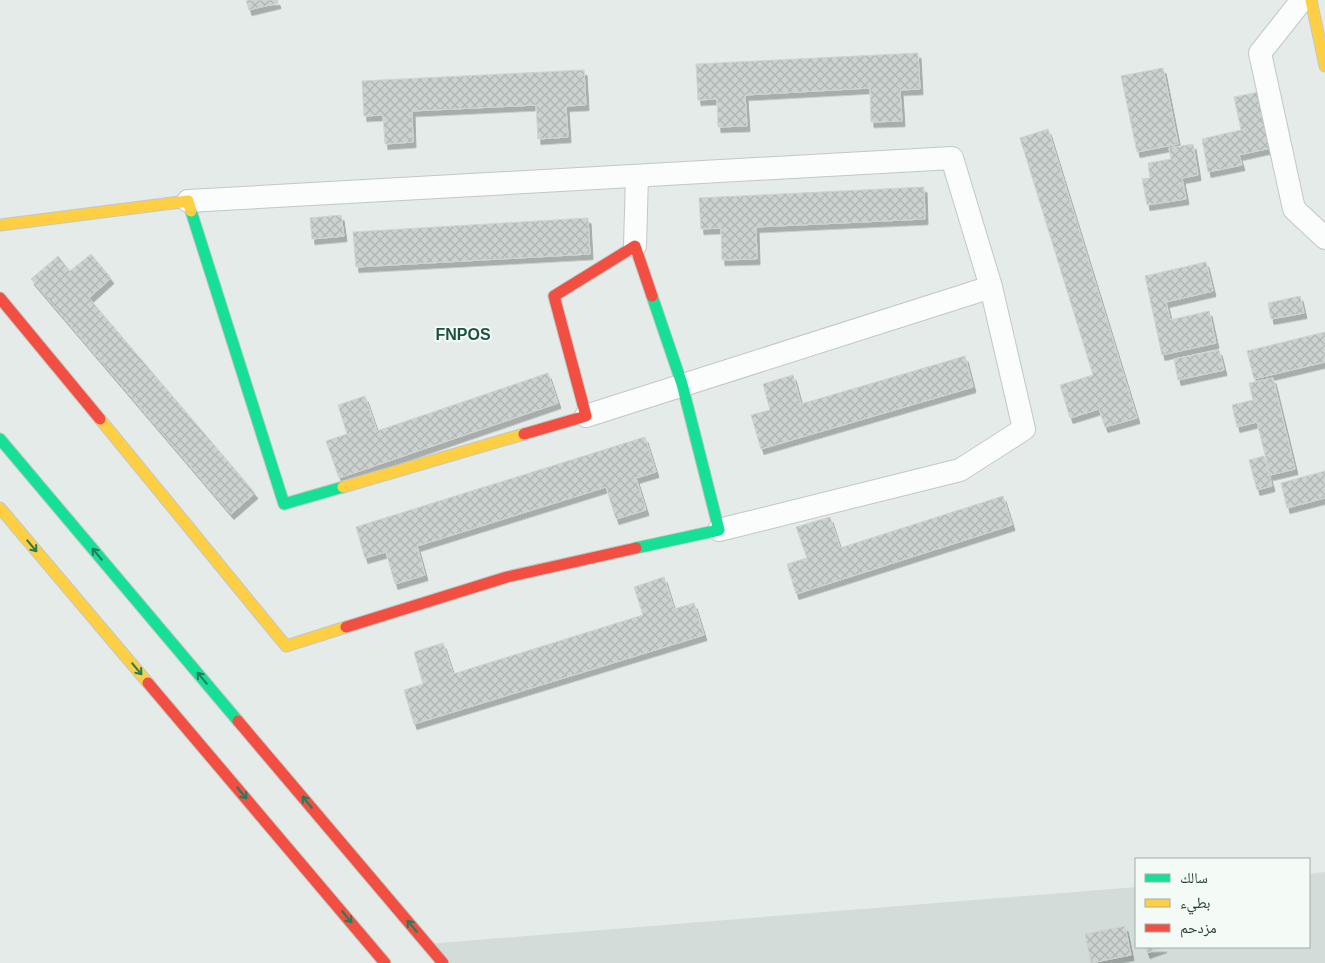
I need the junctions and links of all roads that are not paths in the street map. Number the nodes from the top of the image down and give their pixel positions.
1 (1302, 0) edge
2 (1311, 0) edge
3 (1325, 66) edge
4 (637, 176) junction
5 (188, 201) junction
6 (0, 226) edge
7 (1325, 238) edge
8 (635, 246) junction
9 (991, 287) junction
10 (0, 298) edge
11 (682, 384) junction
12 (586, 416) junction
13 (0, 439) edge
14 (0, 508) edge
15 (719, 530) junction
16 (385, 963) edge
17 (443, 963) edge

1 - 7 street
2 - 3 main road
4 - 5 street
4 - 8 street
4 - 9 street
5 - 6 main road
5 - 12 main road
8 - 11 main road
8 - 12 main road
9 - 11 street
9 - 15 street
10 - 15 main road
11 - 12 street
11 - 15 main road
17 -> 13 main road
14 -> 16 main road

